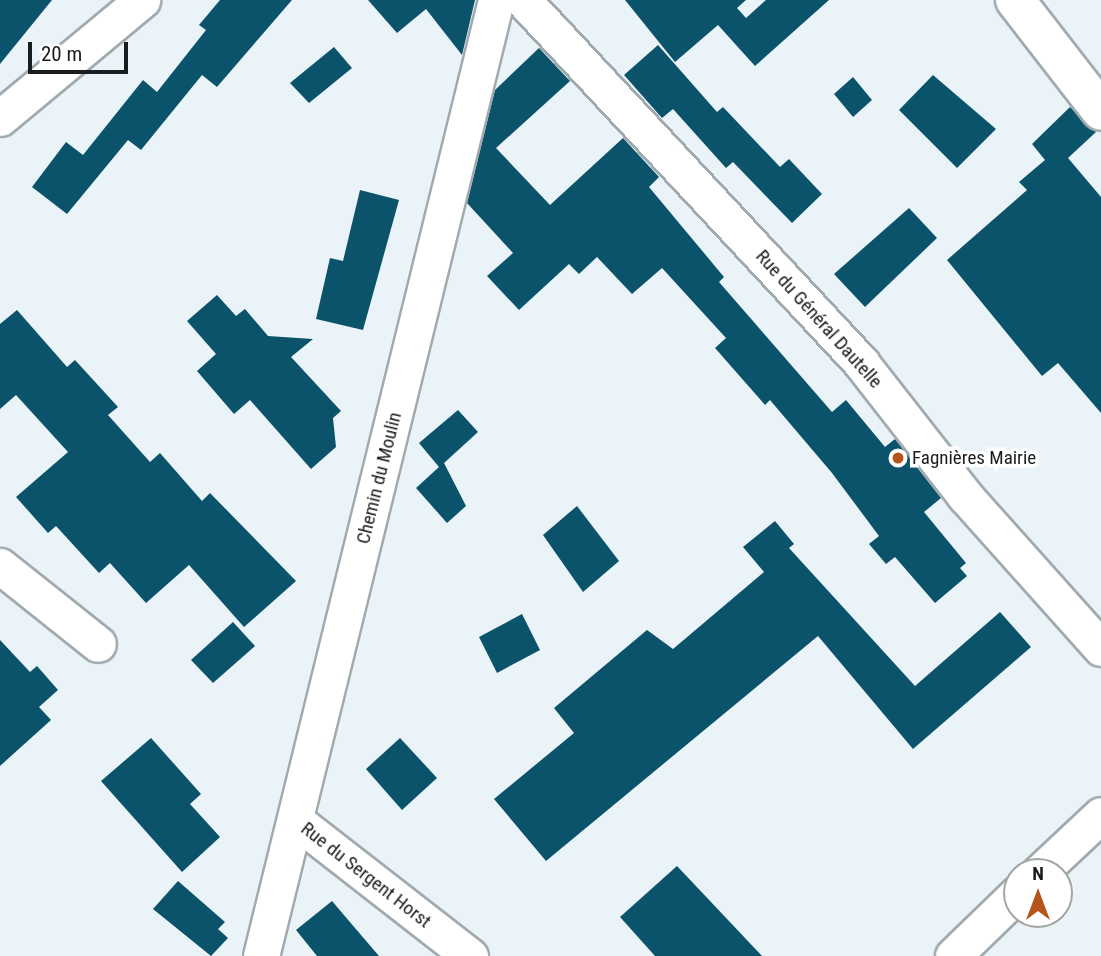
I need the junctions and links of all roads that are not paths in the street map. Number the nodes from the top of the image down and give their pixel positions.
1 (142, 0) edge
2 (496, 0) edge
3 (523, 0) edge
4 (1015, 0) edge
5 (1101, 111) edge
6 (0, 118) edge
7 (0, 566) edge
8 (98, 644) dead end
9 (1101, 648) edge
10 (1101, 815) edge
11 (295, 820) junction
12 (1055, 858) edge
13 (1003, 908) edge
14 (261, 956) edge
15 (470, 956) edge
16 (953, 956) edge

1 - 6 street
2 - 11 street, Chemin du Moulin
3 - 9 street, Rue du Général Dautelle
4 - 5 street
7 - 8 street
10 - 12 street
11 - 14 street, Chemin du Moulin
11 - 15 street, Rue du Sergent Horst
13 - 16 street

